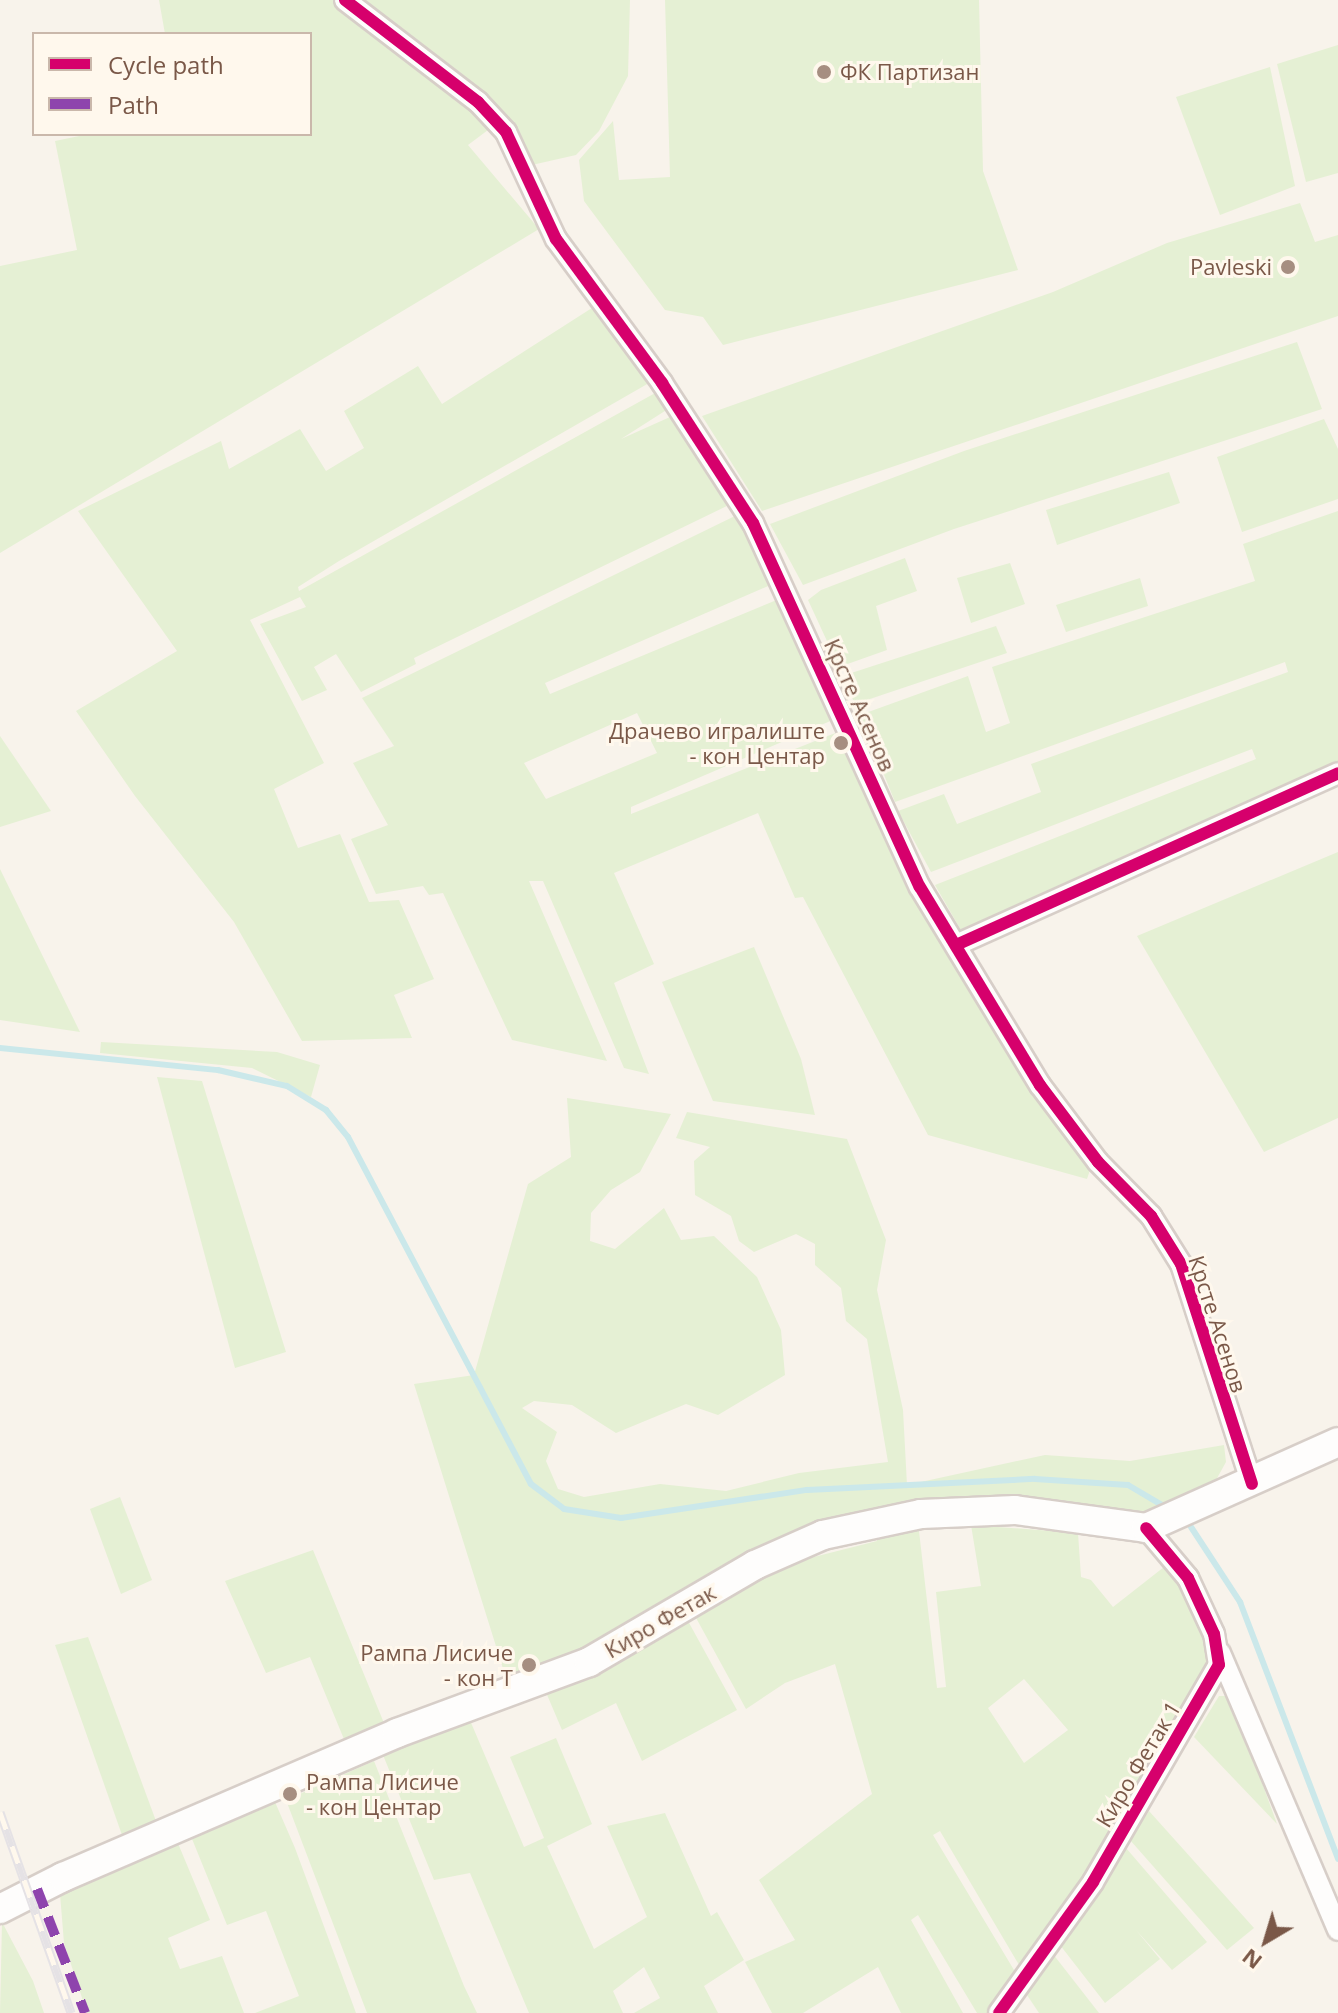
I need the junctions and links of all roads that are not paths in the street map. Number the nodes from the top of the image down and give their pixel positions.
1 (345, 0) edge
2 (1338, 773) edge
3 (956, 945) junction
4 (1338, 1442) edge
5 (1252, 1484) junction
6 (1146, 1528) junction
7 (1220, 1653) junction
8 (0, 1909) edge
9 (1338, 1930) edge
10 (999, 2013) edge

1 - 3 street, Крсте Асенов
2 - 3 street
3 - 5 street, Крсте Асенов
4 - 5 main road
5 - 6 main road
6 - 7 street
6 - 8 main road, Киро Фетак
7 - 9 street
7 - 10 street, Киро Фетак 1

